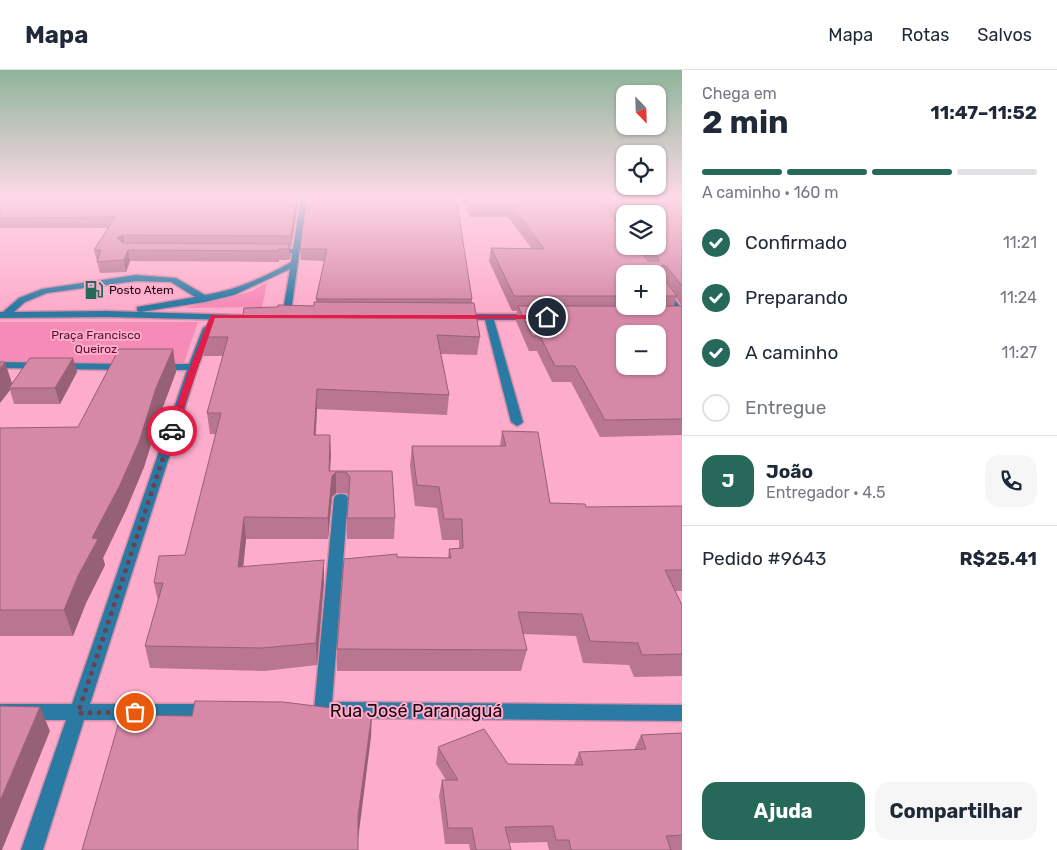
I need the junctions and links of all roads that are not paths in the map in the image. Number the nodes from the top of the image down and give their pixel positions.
1 (299, 233) edge
2 (268, 251) edge
3 (296, 251) junction
4 (295, 262) junction
5 (666, 296) edge
6 (205, 299) junction
7 (106, 314) junction
8 (2, 315) edge
9 (213, 316) junction
10 (679, 316) edge
11 (250, 317) edge
12 (288, 317) edge
13 (450, 317) edge
14 (489, 317) junction
15 (547, 317) edge
16 (0, 365) edge
17 (193, 367) junction
18 (517, 422) dead end
19 (341, 498) dead end
20 (304, 710) edge
21 (324, 710) junction
22 (226, 711) edge
23 (0, 712) edge
24 (78, 713) junction
25 (682, 713) edge
26 (32, 850) edge

1 - 3 street
2 - 3 street
3 - 4 street
4 - 6 street
4 - 12 street
5 - 10 street
6 - 7 street
6 - 8 street
7 - 8 street
7 - 9 street
9 - 11 street
9 - 17 street
13 - 14 street
14 - 15 street
14 - 18 street
16 - 17 street
17 - 24 street
19 - 21 street
20 - 21 street, Rua José Paranaguá
21 - 25 street, Rua José Paranaguá
22 - 24 street
23 - 24 street
24 - 26 street

